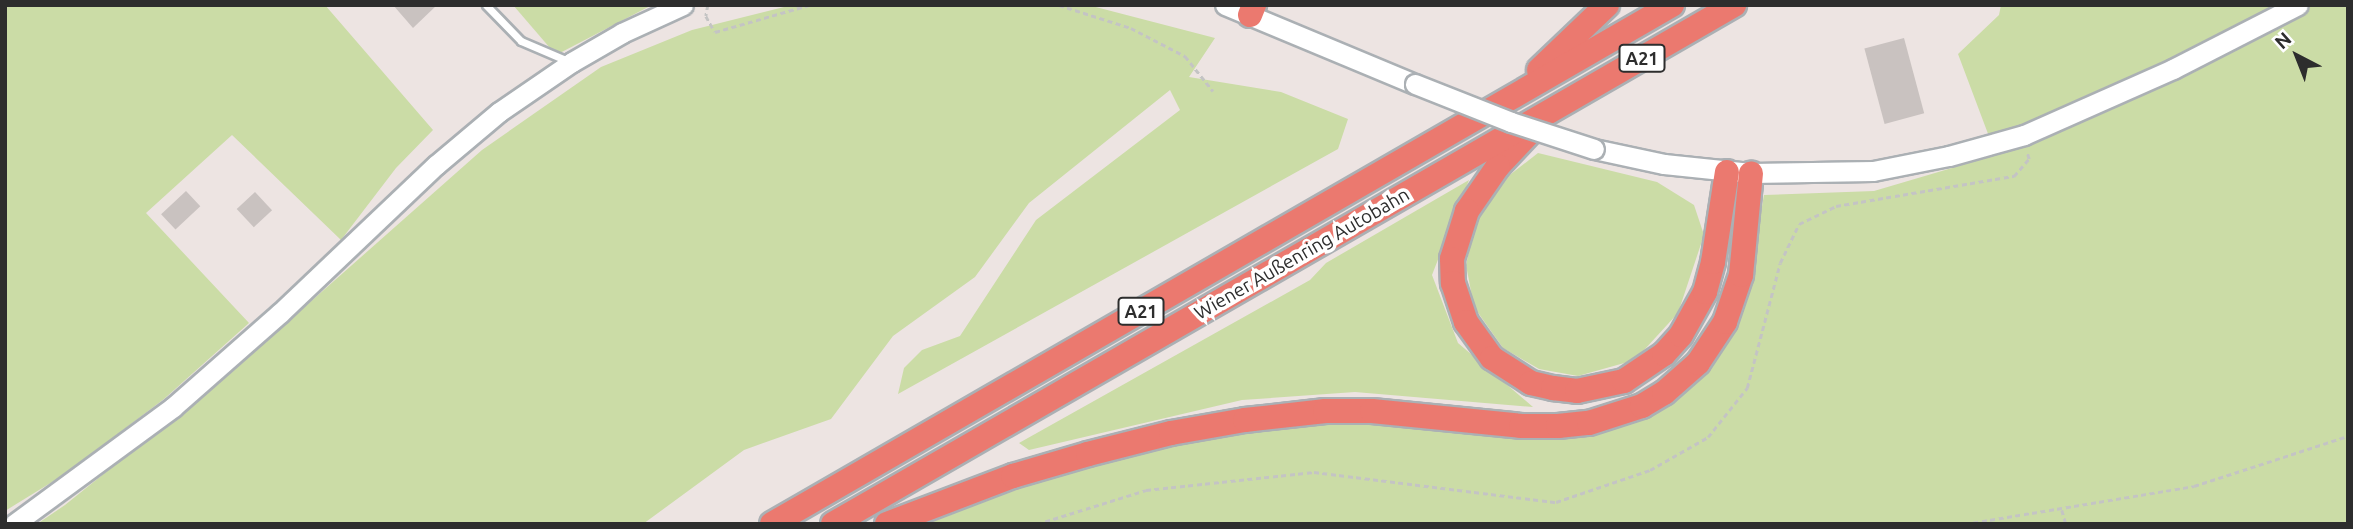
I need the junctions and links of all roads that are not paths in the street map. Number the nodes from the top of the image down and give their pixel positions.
1 (486, 5) edge
2 (682, 5) edge
3 (1225, 5) edge
4 (1607, 5) edge
5 (1672, 5) edge
6 (1734, 5) edge
7 (2298, 5) edge
8 (1252, 10) edge
9 (572, 62) junction
10 (1509, 98) junction
11 (1550, 111) junction
12 (1739, 173) junction
13 (14, 524) edge
14 (772, 524) edge
15 (833, 524) edge
16 (887, 524) edge

1 - 9 lane
2 - 9 main road
3 - 8 main road
4 - 10 highway
5 - 10 highway, Wiener Außenring Autobahn / A21
6 - 11 highway, Wiener Außenring Autobahn / A21
7 - 12 main road
8 - 12 main road, bridge
9 - 13 main road
10 - 14 highway, Wiener Außenring Autobahn / A21
11 - 12 highway
11 - 15 highway, Wiener Außenring Autobahn / A21
12 - 16 highway

